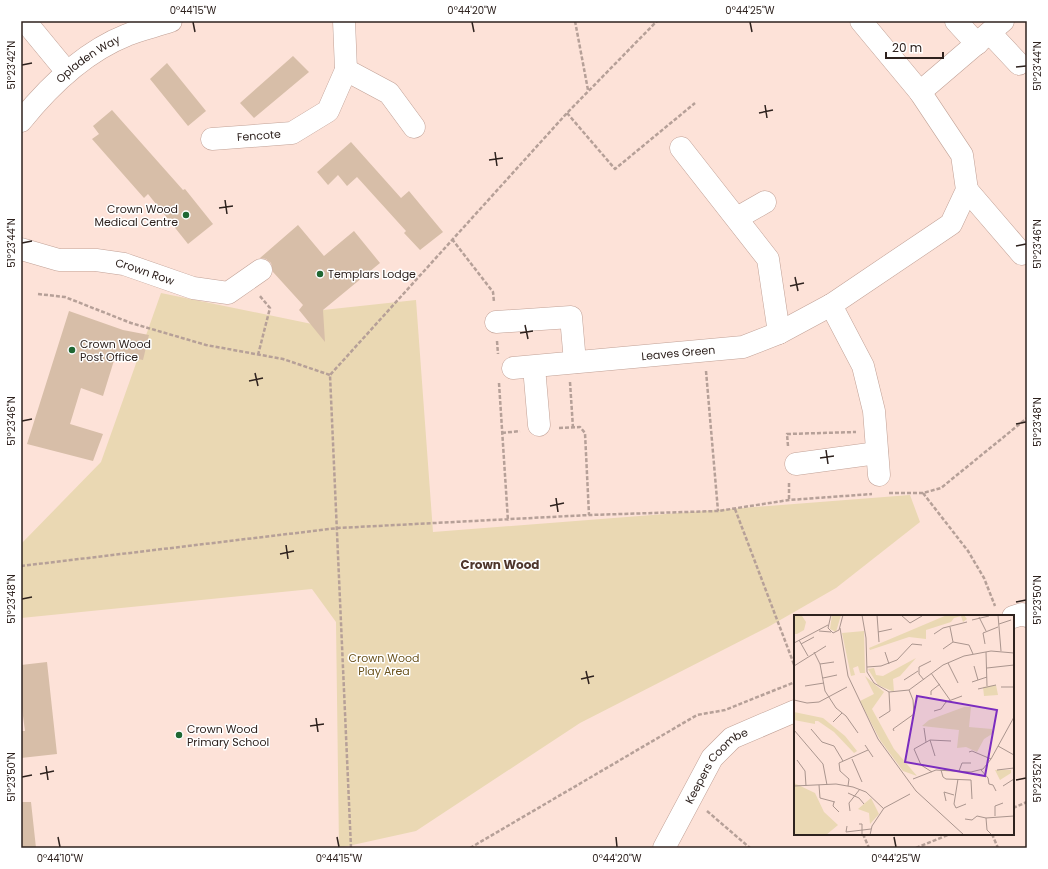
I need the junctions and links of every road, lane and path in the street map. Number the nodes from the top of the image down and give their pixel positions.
1 (25, 21) edge
2 (171, 21) edge
3 (344, 21) edge
4 (576, 21) edge
5 (657, 21) edge
6 (861, 21) edge
7 (956, 21) edge
8 (990, 32) edge
9 (1019, 64) dead end
10 (346, 70) junction
11 (67, 72) junction
12 (588, 91) junction
13 (920, 92) junction
14 (695, 103) dead end
15 (567, 114) junction
16 (21, 121) edge
17 (414, 127) dead end
18 (212, 139) dead end
19 (681, 148) dead end
20 (967, 190) junction
21 (765, 202) dead end
22 (737, 218) junction
23 (21, 249) edge
24 (1022, 254) dead end
25 (253, 275) joint
26 (38, 294) dead end
27 (831, 305) junction
28 (496, 322) dead end
29 (779, 333) junction
30 (705, 350) junction
31 (258, 354) junction
32 (572, 363) junction
33 (330, 374) junction
34 (1027, 419) edge
35 (539, 428) junction
36 (573, 428) junction
37 (856, 432) dead end
38 (502, 433) dead end
39 (787, 434) dead end
40 (877, 453) junction
41 (796, 464) dead end
42 (880, 487) junction
43 (923, 493) junction
44 (735, 509) junction
45 (718, 511) junction
46 (589, 515) junction
47 (338, 528) junction
48 (21, 566) edge
49 (1004, 612) edge
50 (1027, 616) edge
51 (794, 664) edge
52 (794, 682) edge
53 (794, 711) edge
54 (690, 796) junction
55 (1027, 802) edge
56 (1014, 808) edge
57 (863, 835) edge
58 (948, 835) edge
59 (992, 835) edge
60 (351, 848) edge
61 (470, 848) edge
62 (664, 848) edge
63 (750, 848) edge
64 (868, 848) edge
65 (916, 848) edge
66 (998, 848) edge

1 - 11 street
2 - 11 street, Opladen Way
3 - 10 street, Fencote
4 - 12 path
5 - 12 path
6 - 13 street
7 - 8 street
8 - 9 street
8 - 13 street
10 - 17 street
10 - 18 street, Fencote
11 - 16 street, Opladen Way
12 - 15 path
13 - 20 street
14 - 15 path
15 - 33 path
19 - 22 street
20 - 24 street
20 - 27 street, Leaves Green
21 - 22 street
22 - 29 street
23 - 25 street, Crown Row
25 - 31 path
26 - 31 path
27 - 29 street, Leaves Green
27 - 40 street
28 - 32 street
29 - 30 street, Leaves Green
30 - 32 street, Leaves Green
30 - 45 path
31 - 33 path
32 - 35 street, Leaves Green
32 - 36 path
33 - 47 path
34 - 43 path
35 - 36 path
35 - 38 path
36 - 46 path
37 - 39 path
40 - 41 street
40 - 42 street
42 - 43 path
42 - 44 path
43 - 49 path
44 - 45 path
44 - 51 path
45 - 46 path
46 - 47 path
47 - 48 path
47 - 60 path
49 - 50 street
52 - 61 path
53 - 54 street, Keepers Coombe
54 - 62 street, Keepers Coombe
54 - 63 path
55 - 56 path
57 - 64 path
58 - 65 path
59 - 66 path

